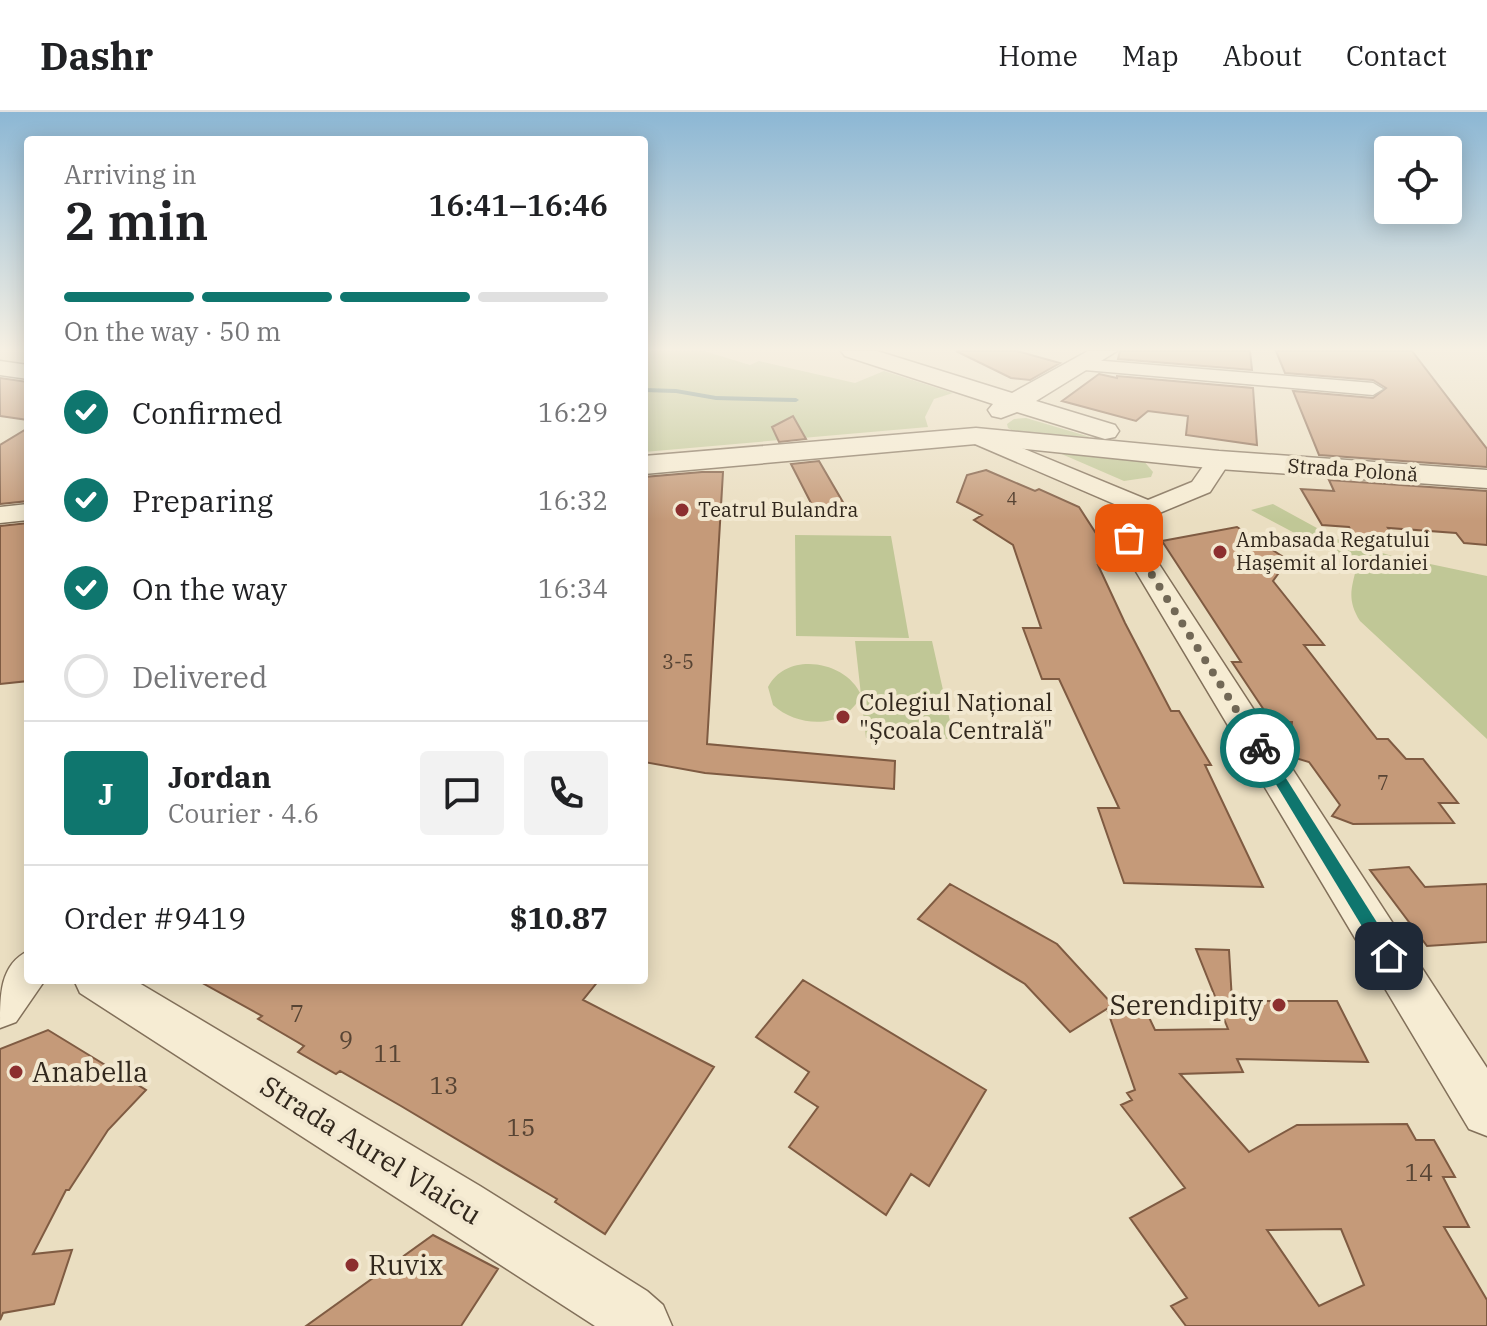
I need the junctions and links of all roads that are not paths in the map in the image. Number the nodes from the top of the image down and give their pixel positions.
1 (1005, 408) edge
2 (1032, 408) edge
3 (976, 436) junction
4 (1219, 460) junction
5 (648, 465) edge
6 (1487, 479) edge
7 (1145, 508) junction
8 (24, 512) edge
9 (0, 515) edge
10 (24, 975) edge
11 (102, 984) edge
12 (0, 1008) edge
13 (1487, 1112) edge
14 (642, 1326) edge

1 - 3 street
2 - 4 street
3 - 4 street
3 - 5 street
3 - 7 street
4 - 6 street, Strada Polonă
4 - 7 street
7 - 13 street
8 - 9 street
10 - 12 street
11 - 14 street, Strada Aurel Vlaicu

